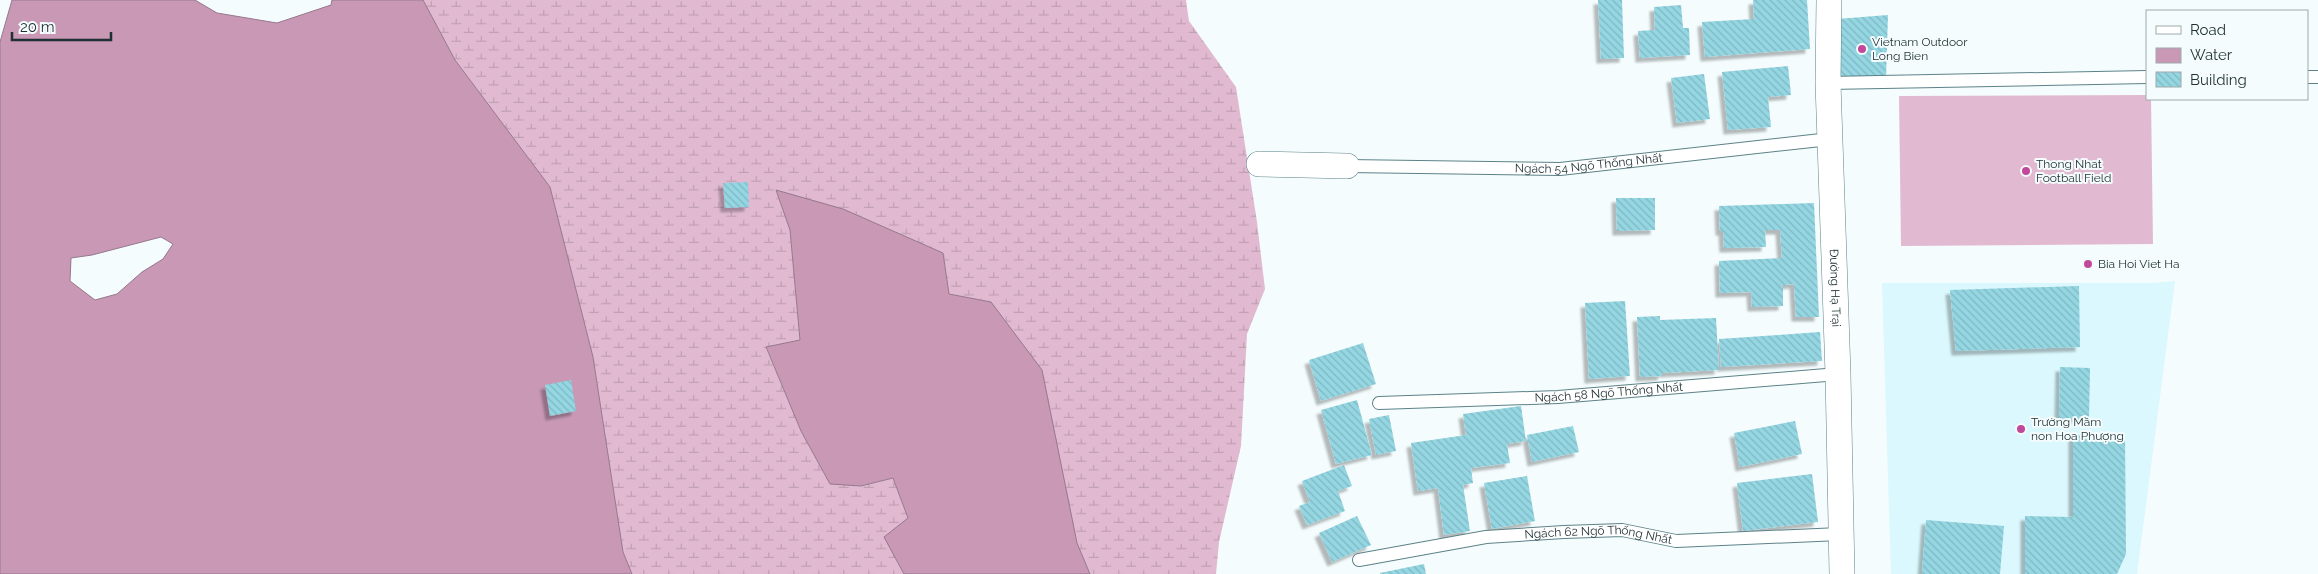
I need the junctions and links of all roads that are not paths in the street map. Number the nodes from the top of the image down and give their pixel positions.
1 (1829, 0) edge
2 (2146, 77) edge
3 (1828, 83) junction
4 (1830, 139) junction
5 (1259, 164) dead end
6 (1347, 166) joint
7 (1838, 374) junction
8 (1379, 403) dead end
9 (1840, 534) junction
10 (1359, 560) dead end
11 (1842, 574) edge

1 - 3 street, Đường Hạ Trại
2 - 3 lane
3 - 4 street, Đường Hạ Trại
4 - 6 lane, Ngách 54 Ngõ Thống Nhất
4 - 7 street, Đường Hạ Trại
5 - 6 street
7 - 8 lane, Ngách 58 Ngõ Thống Nhất
7 - 9 street, Đường Hạ Trại
9 - 10 lane, Ngách 62 Ngõ Thống Nhất
9 - 11 street, Đường Hạ Trại

